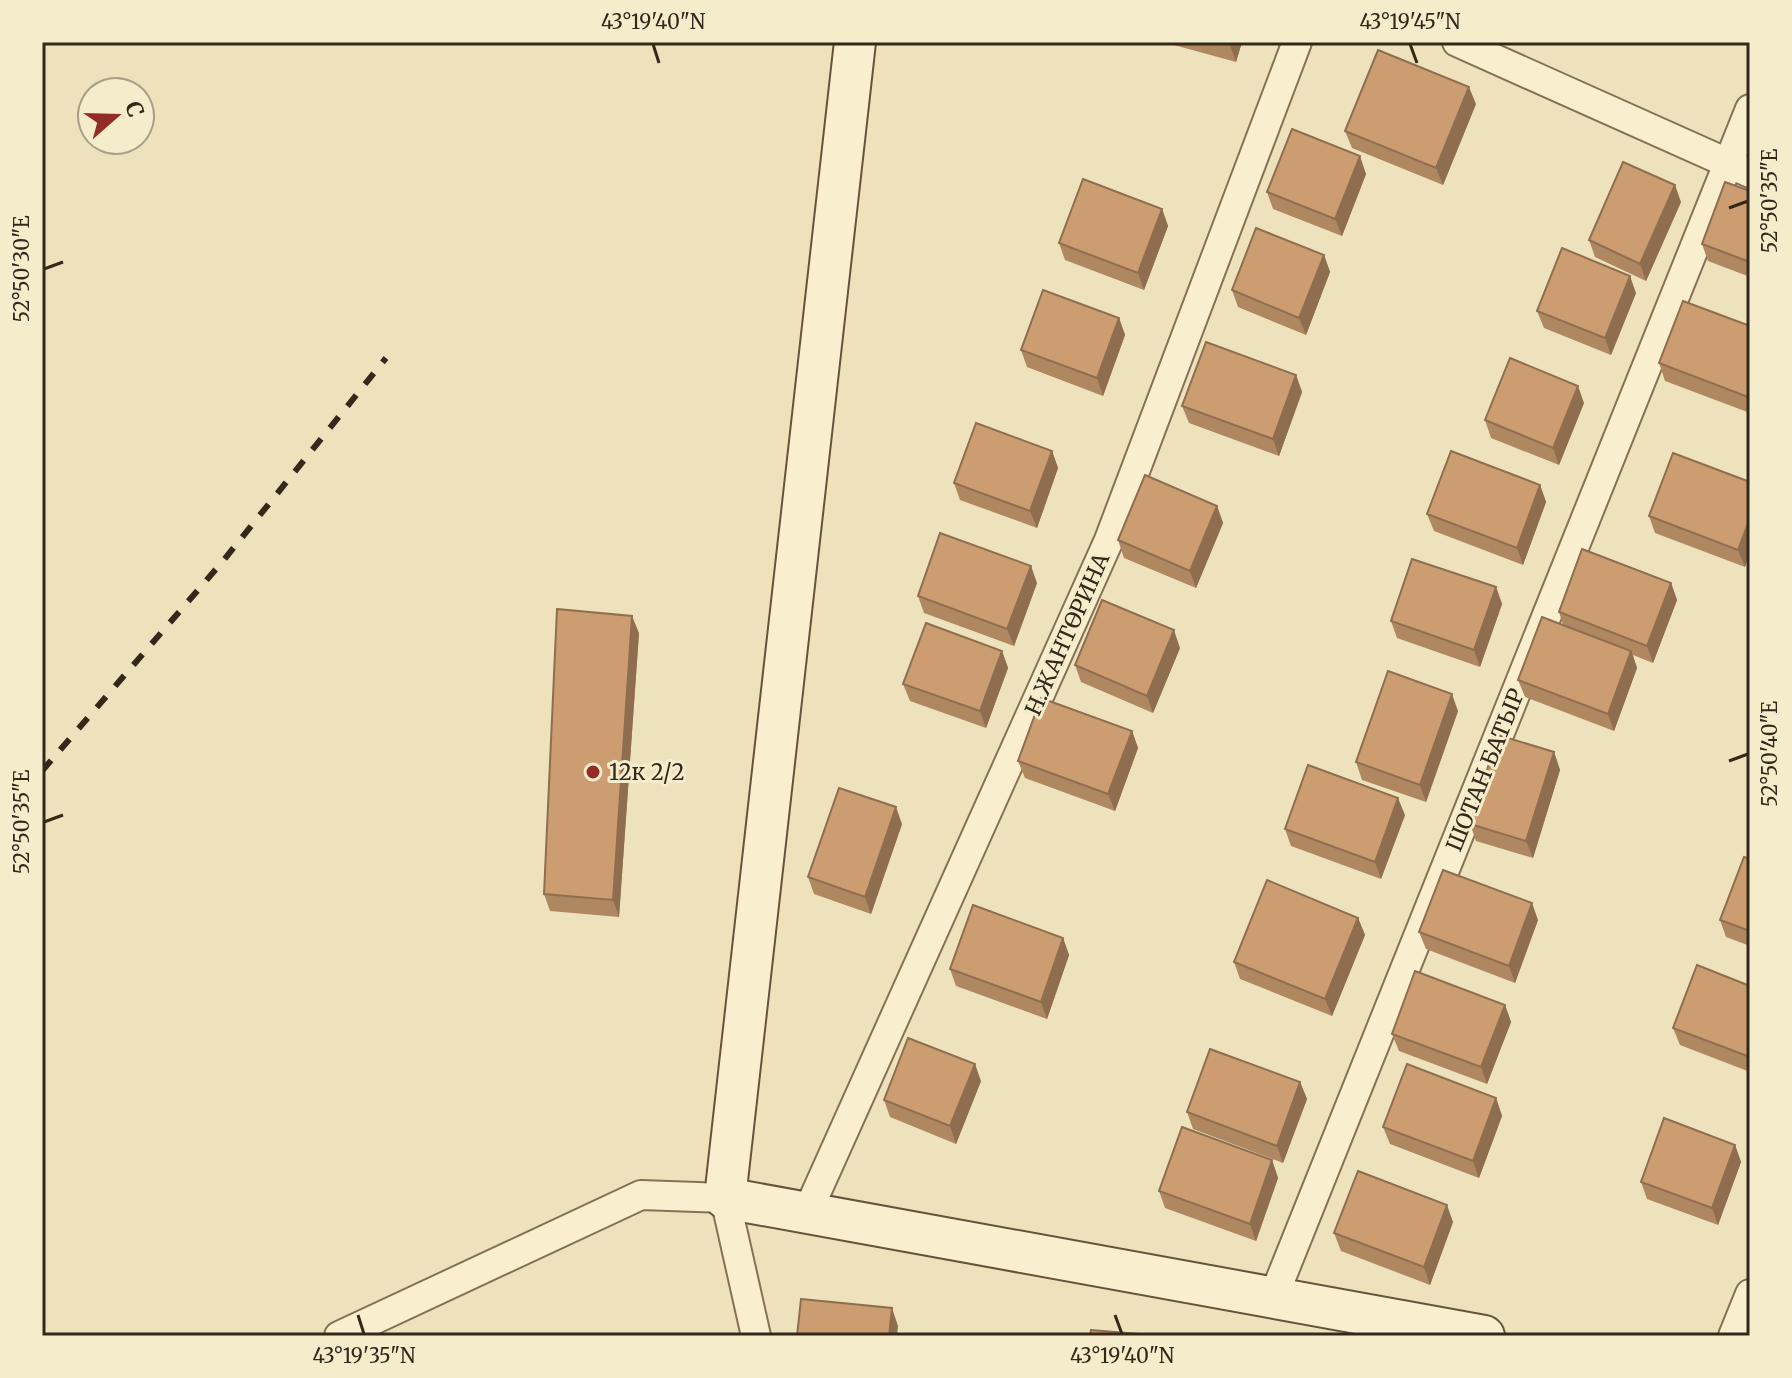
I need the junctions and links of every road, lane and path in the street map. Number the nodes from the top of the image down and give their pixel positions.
1 (855, 42) edge
2 (1297, 42) edge
3 (1457, 42) edge
4 (1750, 109) edge
5 (1739, 168) edge
6 (725, 1198) junction
7 (807, 1213) junction
8 (1750, 1294) edge
9 (1273, 1298) junction
10 (339, 1336) edge
11 (756, 1336) edge
12 (1484, 1336) edge
13 (1733, 1336) edge

1 - 6 street
2 - 7 street, Н.ЖАНТӨРИНА
3 - 5 street
4 - 5 street, ШОТАН БАТЫР
5 - 9 street, ШОТАН БАТЫР
6 - 7 street
6 - 10 street
6 - 11 street
7 - 9 street
8 - 13 street
9 - 12 street

